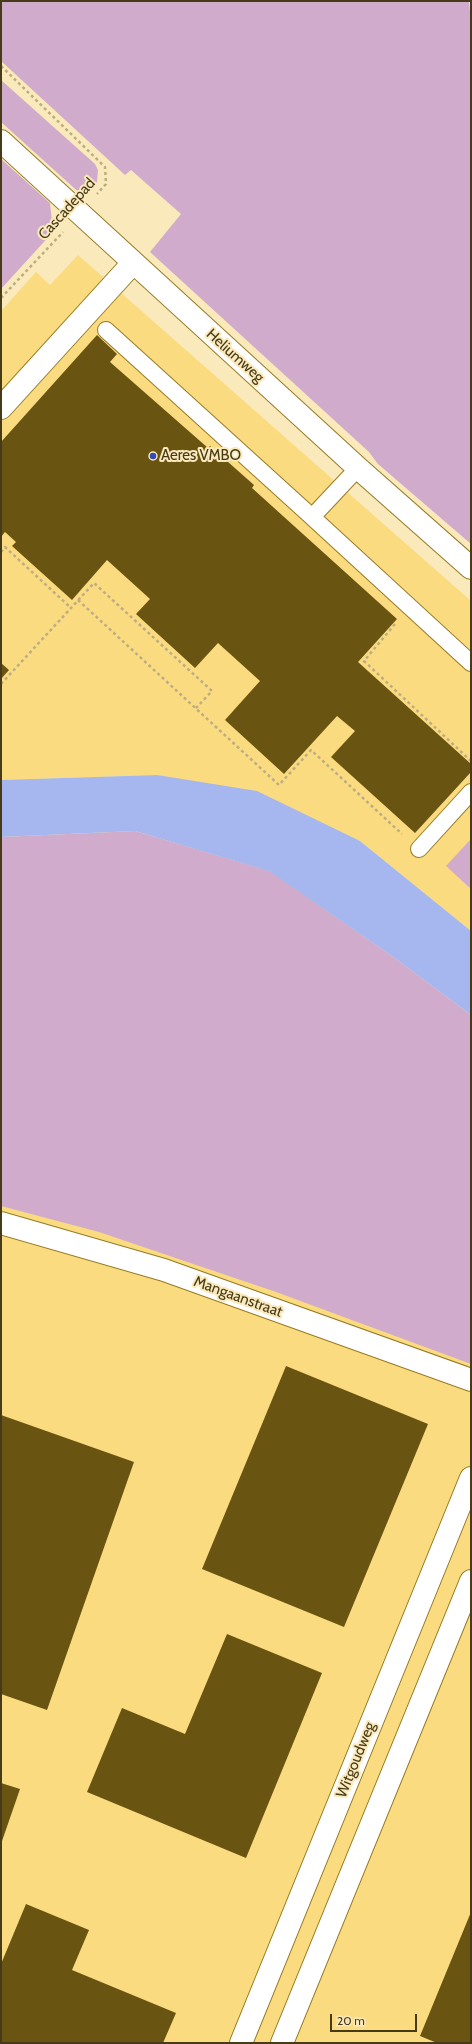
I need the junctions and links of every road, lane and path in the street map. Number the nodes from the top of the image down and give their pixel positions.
1 (1, 66) edge
2 (1, 141) edge
3 (80, 213) junction
4 (133, 263) junction
5 (1, 298) edge
6 (106, 330) dead end
7 (1, 408) edge
8 (358, 468) junction
9 (312, 517) junction
10 (1, 552) edge
11 (471, 568) edge
12 (78, 600) junction
13 (410, 607) junction
14 (71, 608) junction
15 (471, 663) edge
16 (1, 684) edge
17 (196, 708) junction
18 (471, 761) edge
19 (471, 792) edge
20 (419, 849) joint
21 (1, 1223) edge
22 (471, 1380) edge
23 (471, 1478) edge
24 (471, 1581) edge
25 (241, 2043) edge
26 (282, 2043) edge

1 - 3 path, Cascadepad
2 - 3 street, Heliumweg
3 - 4 street, Heliumweg
3 - 5 path, Cascadepad
4 - 7 street
4 - 8 street, Heliumweg
6 - 9 lane
8 - 9 lane
8 - 11 street, Heliumweg
9 - 13 lane
10 - 14 path
12 - 14 path
12 - 17 path
12 - 17 path
13 - 15 lane
13 - 18 path
14 - 16 path
17 - 20 path
19 - 20 lane
21 - 22 street, Mangaanstraat
23 - 25 street, Witgoudweg
24 - 26 street

